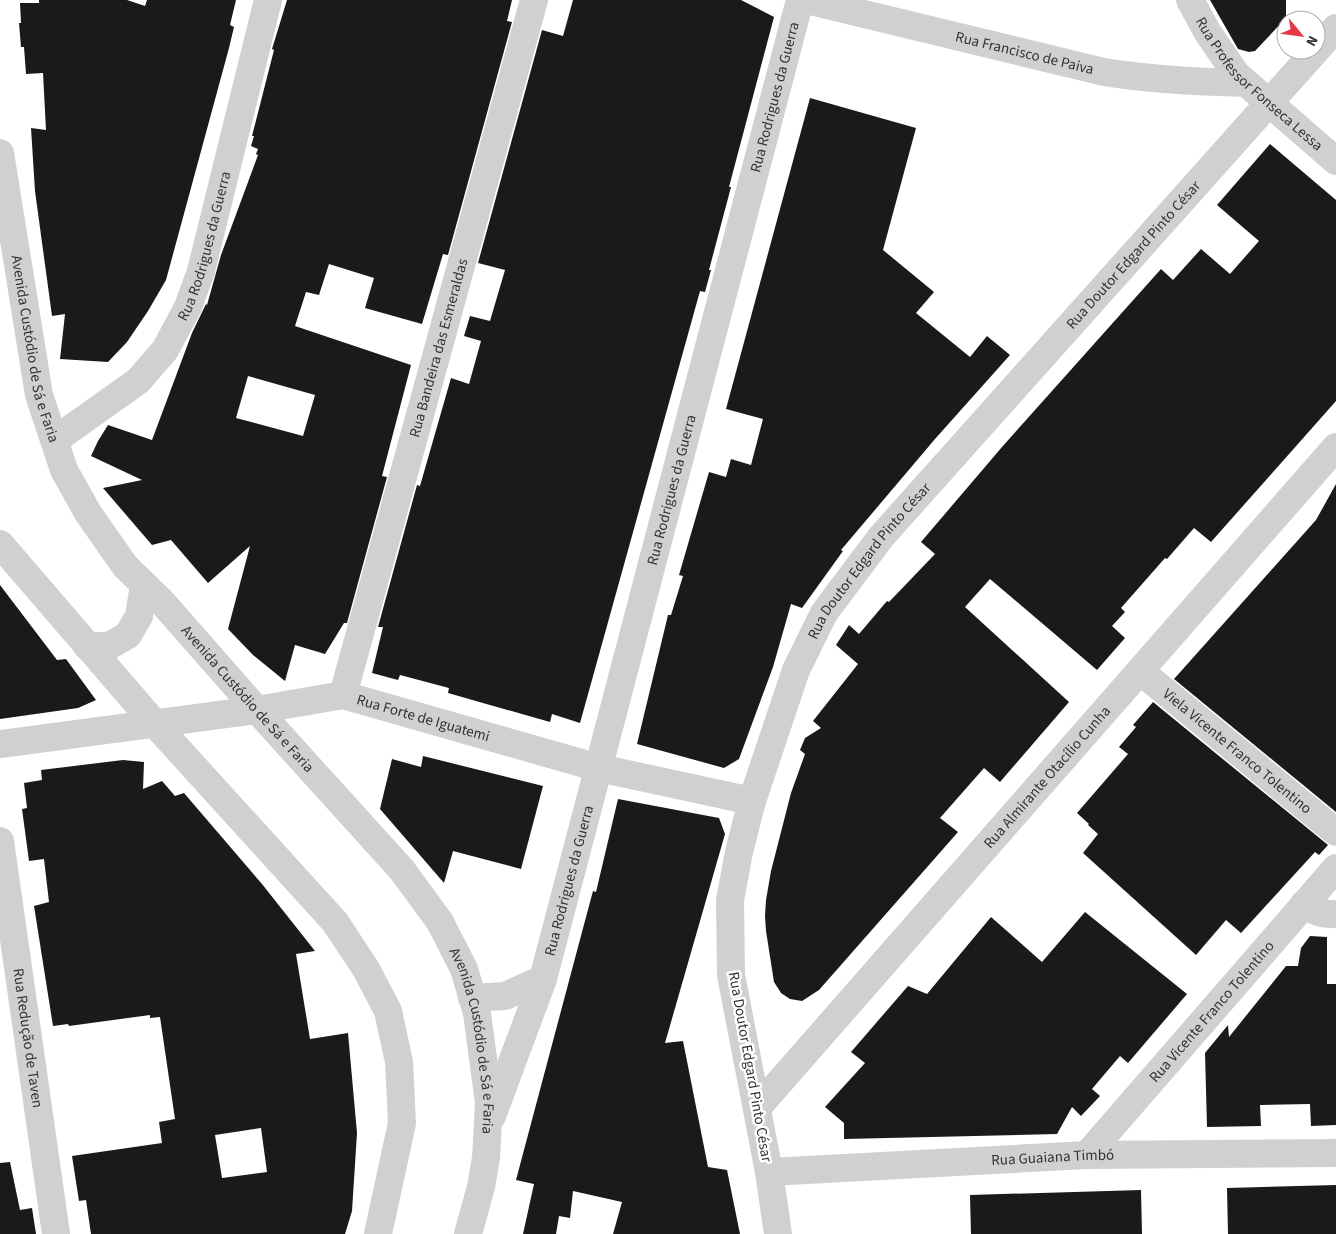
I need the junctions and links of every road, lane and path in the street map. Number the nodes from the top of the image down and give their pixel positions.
1 (268, 0) edge
2 (534, 0) edge
3 (800, 0) edge
4 (806, 0) edge
5 (1190, 0) edge
6 (1336, 28) edge
7 (1246, 83) junction
8 (1270, 103) junction
9 (0, 153) edge
10 (1336, 161) edge
11 (55, 440) junction
12 (1336, 447) edge
13 (0, 544) edge
14 (144, 585) junction
15 (87, 646) junction
16 (1140, 671) junction
17 (343, 695) junction
18 (257, 710) junction
19 (155, 724) junction
20 (0, 744) edge
21 (600, 768) junction
22 (752, 801) junction
23 (1336, 832) edge
24 (0, 841) edge
25 (1336, 868) edge
26 (1304, 904) junction
27 (1336, 914) edge
28 (543, 979) junction
29 (472, 998) junction
30 (756, 1108) junction
31 (489, 1126) junction
32 (1336, 1153) edge
33 (1087, 1156) junction
34 (769, 1172) junction
35 (56, 1234) edge
36 (378, 1234) edge
37 (468, 1234) edge
38 (778, 1234) edge

1 - 11 street, Rua Rodrigues da Guerra
2 - 17 street, Rua Bandeira das Esmeraldas
3 - 21 street, Rua Rodrigues da Guerra
4 - 7 street, Rua Francisco de Paiva
5 - 7 street, Rua Professor Fonseca Lessa
6 - 8 street, Rua Doutor Edgard Pinto César
7 - 8 street, Rua Professor Fonseca Lessa
8 - 10 street, Rua Professor Fonseca Lessa
8 - 22 street, Rua Doutor Edgard Pinto César
9 - 11 street, Avenida Custódio de Sá e Faria
11 - 14 street, Avenida Custódio de Sá e Faria
12 - 16 street, Rua Almirante Otacílio Cunha
13 - 15 street
14 - 15 street
14 - 18 street, Avenida Custódio de Sá e Faria
15 - 19 street
16 - 23 street, Viela Vicente Franco Tolentino
16 - 30 street, Rua Almirante Otacílio Cunha
17 - 18 street, Rua Forte de Iguatemi
17 - 21 street, Rua Forte de Iguatemi
18 - 19 street, Rua Forte de Iguatemi
18 - 29 street, Avenida Custódio de Sá e Faria
19 - 20 street, Rua Forte de Iguatemi
19 - 36 street
21 - 22 street, Rua Forte de Iguatemi
21 - 28 street, Rua Rodrigues da Guerra
22 - 30 street, Rua Doutor Edgard Pinto César
24 - 35 street, Rua Redução de Taven
25 - 26 street, Rua Vicente Franco Tolentino
26 - 27 street
26 - 33 street, Rua Vicente Franco Tolentino
28 - 29 street
28 - 31 street, Rua Rodrigues da Guerra
29 - 31 street, Avenida Custódio de Sá e Faria
30 - 34 street, Rua Doutor Edgard Pinto César
31 - 37 street, Avenida Custódio de Sá e Faria
32 - 33 street, Rua Guaiana Timbó
33 - 34 street, Rua Guaiana Timbó
34 - 38 street, Rua Doutor Edgard Pinto César

